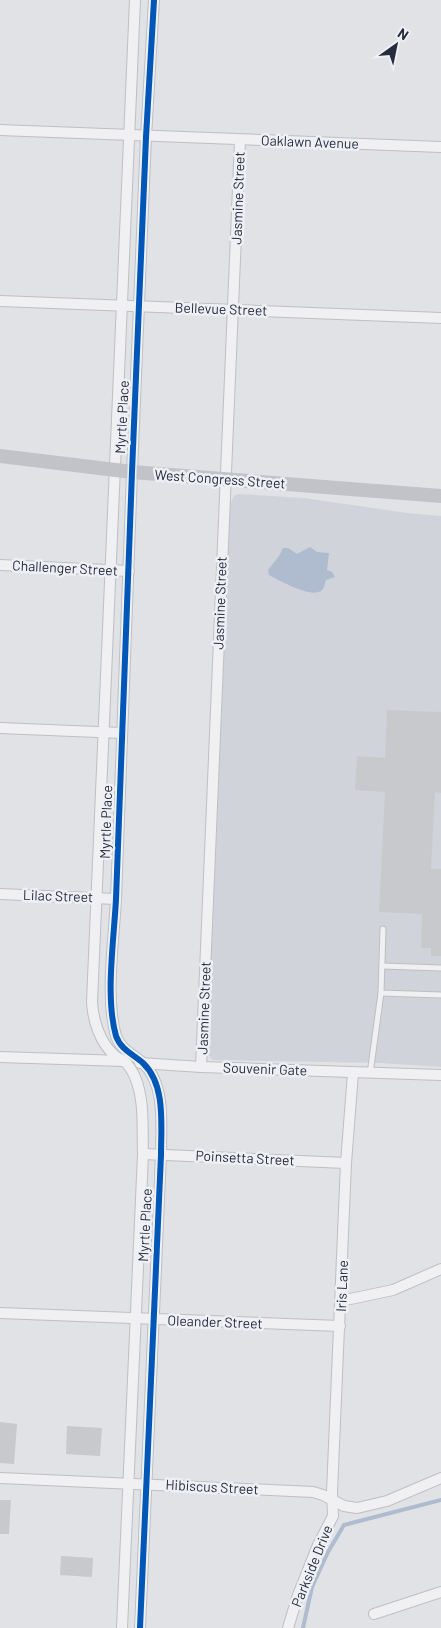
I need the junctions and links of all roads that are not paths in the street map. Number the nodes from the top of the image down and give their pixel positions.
1 (135, 0) edge
2 (154, 0) edge
3 (0, 130) edge
4 (130, 136) junction
5 (146, 137) junction
6 (240, 140) junction
7 (441, 147) edge
8 (0, 301) edge
9 (123, 305) junction
10 (140, 306) junction
11 (234, 309) junction
12 (441, 318) edge
13 (0, 456) edge
14 (116, 470) junction
15 (132, 472) junction
16 (226, 479) junction
17 (441, 496) edge
18 (0, 565) edge
19 (110, 571) junction
20 (129, 571) junction
21 (0, 728) edge
22 (104, 732) junction
23 (122, 733) junction
24 (0, 894) edge
25 (98, 898) junction
26 (116, 898) junction
27 (383, 929) dead end
28 (382, 966) junction
29 (441, 968) edge
30 (381, 993) junction
31 (441, 995) edge
32 (0, 1057) edge
33 (125, 1061) junction
34 (143, 1063) junction
35 (201, 1067) junction
36 (352, 1073) junction
37 (370, 1074) junction
38 (441, 1076) edge
39 (143, 1154) junction
40 (161, 1154) junction
41 (346, 1163) junction
42 (441, 1269) edge
43 (341, 1301) junction
44 (0, 1313) edge
45 (135, 1319) junction
46 (153, 1320) junction
47 (340, 1326) junction
48 (0, 1478) edge
49 (441, 1478) edge
50 (128, 1483) junction
51 (146, 1484) junction
52 (332, 1500) junction
53 (441, 1592) edge
54 (374, 1614) dead end
55 (122, 1628) edge
56 (140, 1628) edge
57 (288, 1628) edge

1 - 4 street, Myrtle Place
2 - 5 street, Myrtle Place
3 - 4 street, Oaklawn Avenue
4 - 5 street, Oaklawn Avenue
4 - 9 street, Myrtle Place
5 - 6 street, Oaklawn Avenue
5 - 10 street, Myrtle Place
6 - 7 street, Oaklawn Avenue
6 - 11 street, Jasmine Street
8 - 9 street, Bellevue Street
9 - 10 street, Bellevue Street
9 - 14 street, Myrtle Place
10 - 11 street, Bellevue Street
10 - 15 street, Myrtle Place
11 - 12 street, Bellevue Street
11 - 16 street, Jasmine Street
13 - 14 main road, West Congress Street
14 - 15 main road, West Congress Street
14 - 19 street, Myrtle Place
15 - 16 main road, West Congress Street
15 - 20 street, Myrtle Place
16 - 17 main road, West Congress Street
16 - 35 street, Jasmine Street
18 - 19 street, Challenger Street
19 - 20 street, Challenger Street
19 - 22 street, Myrtle Place
20 - 23 street, Myrtle Place
21 - 22 street
22 - 23 street
22 - 25 street, Myrtle Place
23 - 26 street, Myrtle Place
24 - 25 street, Lilac Street
25 - 26 street, Lilac Street
25 - 33 street, Myrtle Place
26 - 34 street, Myrtle Place
27 - 28 lane
28 - 29 lane
28 - 30 lane
30 - 31 lane
30 - 37 lane
32 - 33 street, Souvenir Gate
33 - 34 street, Souvenir Gate
33 - 39 street, Myrtle Place
34 - 35 street, Souvenir Gate
34 - 40 street, Myrtle Place
35 - 36 street, Souvenir Gate
36 - 37 street, Souvenir Gate
36 - 41 street, Iris Lane
37 - 38 street, Souvenir Gate
39 - 40 street, Poinsetta Street
39 - 45 street, Myrtle Place
40 - 41 street, Poinsetta Street
40 - 46 street, Myrtle Place
41 - 43 street, Iris Lane
42 - 43 street
43 - 47 street, Iris Lane
44 - 45 street, Oleander Street
45 - 46 street, Oleander Street
45 - 50 street, Myrtle Place
46 - 47 street, Oleander Street
46 - 51 street, Myrtle Place
47 - 52 street, Iris Lane
48 - 50 street, Hibiscus Street
49 - 52 street
50 - 51 street, Hibiscus Street
50 - 55 street, Myrtle Place
51 - 52 street, Hibiscus Street
51 - 56 street, Myrtle Place
52 - 57 street, Parkside Drive
53 - 54 street

